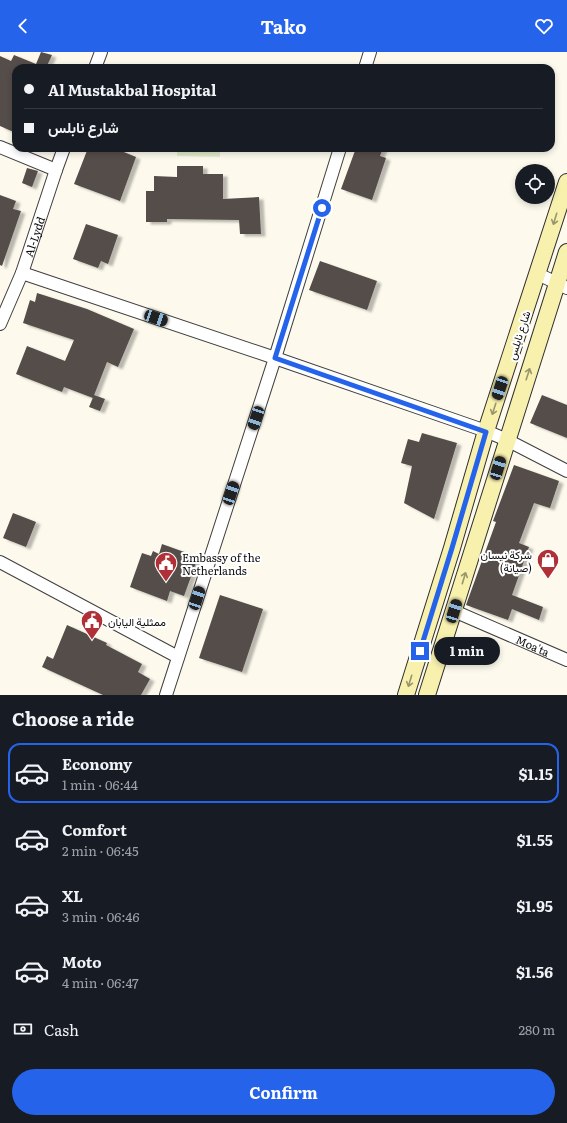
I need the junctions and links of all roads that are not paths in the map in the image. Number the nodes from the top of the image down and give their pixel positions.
1 (101, 52) edge
2 (370, 52) edge
3 (96, 64) edge
4 (366, 64) edge
5 (0, 147) edge
6 (12, 152) edge
7 (12, 152) edge
8 (63, 152) edge
9 (339, 152) edge
10 (56, 170) junction
11 (567, 182) edge
12 (567, 252) edge
13 (22, 273) junction
14 (538, 274) junction
15 (562, 285) edge
16 (0, 324) edge
17 (275, 358) junction
18 (486, 432) junction
19 (507, 440) junction
20 (567, 471) edge
21 (0, 562) edge
22 (454, 611) junction
23 (178, 657) junction
24 (567, 660) edge
25 (166, 695) edge
26 (406, 695) edge
27 (427, 695) edge

1 - 3 street
2 - 4 street
5 - 7 street
6 - 10 street
8 - 10 street, Al-Lydd
9 - 17 street
10 - 13 street, Al-Lydd
11 -> 14 main road, شارع نابلس
12 - 15 main road, شارع نابلس
13 - 16 street, Al-Lydd
13 - 17 street
14 - 15 street
14 -> 18 main road, شارع نابلس
19 -> 15 main road, شارع نابلس
17 - 18 street
17 - 23 street
18 - 19 street
18 -> 26 main road, شارع نابلس
19 - 20 street
22 -> 19 main road, شارع نابلس
21 - 23 street
22 - 24 street, Moa'ta
22 - 27 main road, شارع نابلس
23 - 25 street

